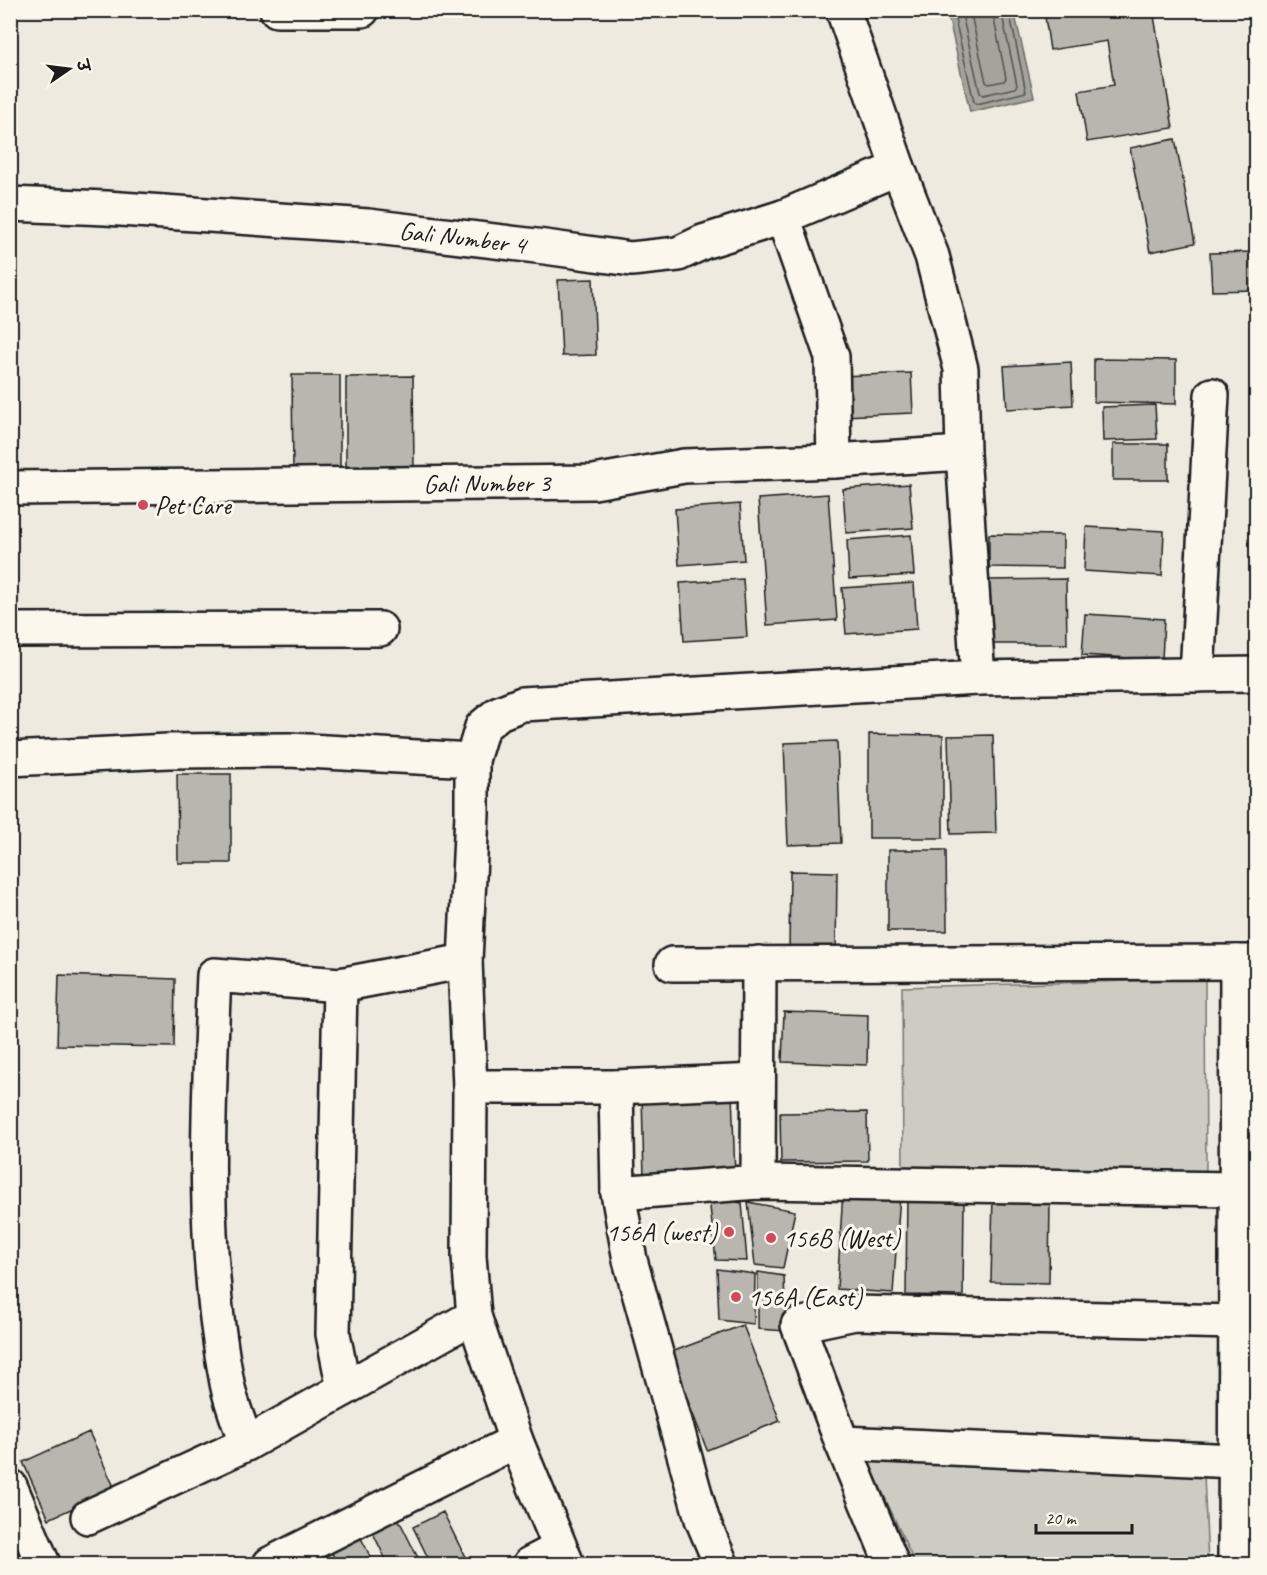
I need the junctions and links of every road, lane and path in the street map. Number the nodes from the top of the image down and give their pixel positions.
1 (277, 10) edge
2 (362, 10) edge
3 (843, 10) edge
4 (898, 168) junction
5 (10, 204) edge
6 (783, 217) junction
7 (1212, 395) dead end
8 (963, 453) junction
9 (834, 461) junction
10 (10, 488) edge
11 (381, 629) dead end
12 (10, 630) edge
13 (1257, 674) edge
14 (1197, 675) junction
15 (978, 678) junction
16 (10, 759) edge
17 (472, 760) junction
18 (465, 961) junction
19 (1247, 962) edge
20 (759, 963) junction
21 (672, 964) dead end
22 (340, 985) junction
23 (758, 1081) junction
24 (470, 1087) junction
25 (616, 1087) junction
26 (758, 1182) junction
27 (1236, 1189) junction
28 (618, 1193) junction
29 (474, 1316) junction
30 (1236, 1322) junction
31 (344, 1389) junction
32 (516, 1441) junction
33 (842, 1443) junction
34 (246, 1444) junction
35 (1235, 1461) junction
36 (10, 1486) edge
37 (88, 1517) dead end
38 (563, 1557) edge
39 (43, 1564) edge
40 (270, 1564) edge
41 (530, 1564) edge
42 (721, 1564) edge
43 (892, 1564) edge
44 (1234, 1564) edge

1 - 2 street
3 - 4 street
4 - 6 street, Gali Number 4
4 - 8 street
5 - 6 street, Gali Number 4
6 - 9 street
7 - 14 street
8 - 9 street, Gali Number 3
8 - 15 street
9 - 10 street, Gali Number 3
11 - 12 street
13 - 14 street
14 - 15 street
15 - 17 street
16 - 17 street
17 - 18 street
18 - 22 street
18 - 24 street
19 - 20 street
19 - 27 street
20 - 21 street
20 - 23 street
22 - 31 street
22 - 34 street
23 - 25 street
23 - 26 street
24 - 25 street
24 - 29 street
25 - 28 street
26 - 27 street
26 - 28 street
27 - 30 street
28 - 42 street
29 - 31 street
29 - 32 street
30 - 33 street
30 - 35 street
31 - 34 street
32 - 38 street
32 - 40 street
33 - 35 street
33 - 43 street
34 - 37 street
35 - 44 street
36 - 39 street
38 - 41 street

